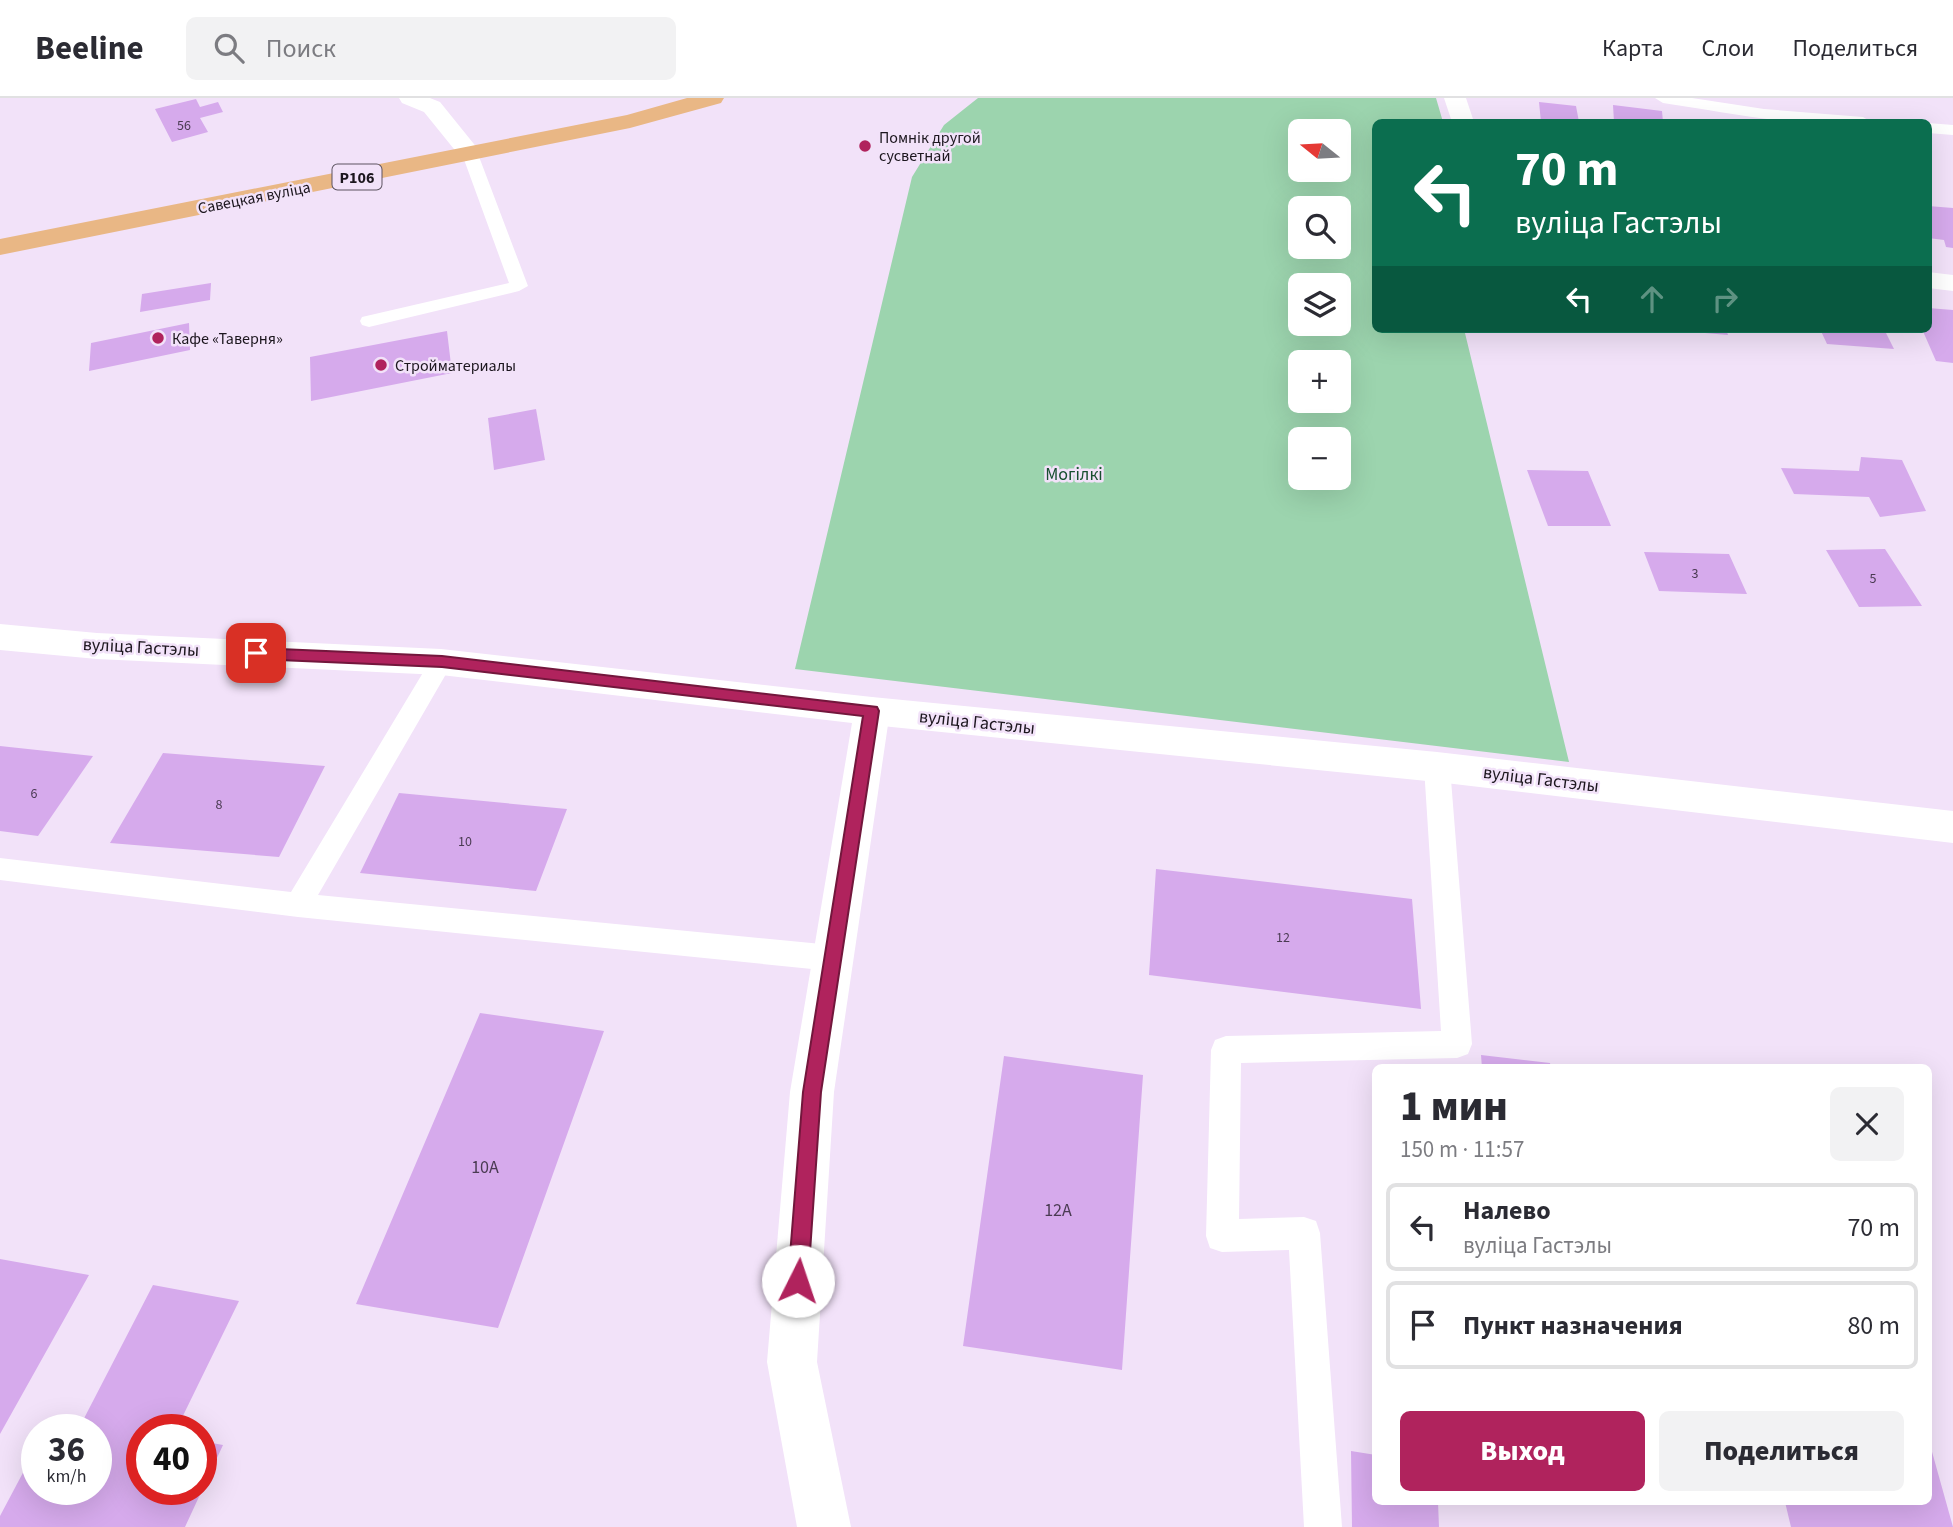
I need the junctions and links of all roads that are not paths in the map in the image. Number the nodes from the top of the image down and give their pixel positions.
1 (411, 98) edge
2 (713, 98) edge
3 (1455, 98) edge
4 (1664, 98) edge
5 (1463, 119) edge
6 (1826, 119) edge
7 (1932, 128) edge
8 (1953, 130) edge
9 (470, 154) junction
10 (0, 247) edge
11 (1932, 280) edge
12 (1953, 283) edge
13 (369, 321) dead end
14 (0, 637) edge
15 (442, 662) junction
16 (872, 711) junction
17 (1437, 767) junction
18 (1953, 827) edge
19 (0, 869) edge
20 (298, 905) junction
21 (832, 958) junction
22 (824, 1527) edge
23 (1323, 1527) edge

1 - 9 street
2 - 9 main road, Савецкая вуліца / Р106
3 - 5 street
4 - 6 lane
7 - 8 lane
9 - 10 main road, Савецкая вуліца / Р106
9 - 13 lane
11 - 12 street
14 - 15 street, вуліца Гастэлы
15 - 16 street, вуліца Гастэлы
15 - 20 lane
16 - 17 street, вуліца Гастэлы
16 - 21 street
17 - 18 street, вуліца Гастэлы
17 - 23 lane
19 - 20 lane
20 - 21 lane
21 - 22 street

